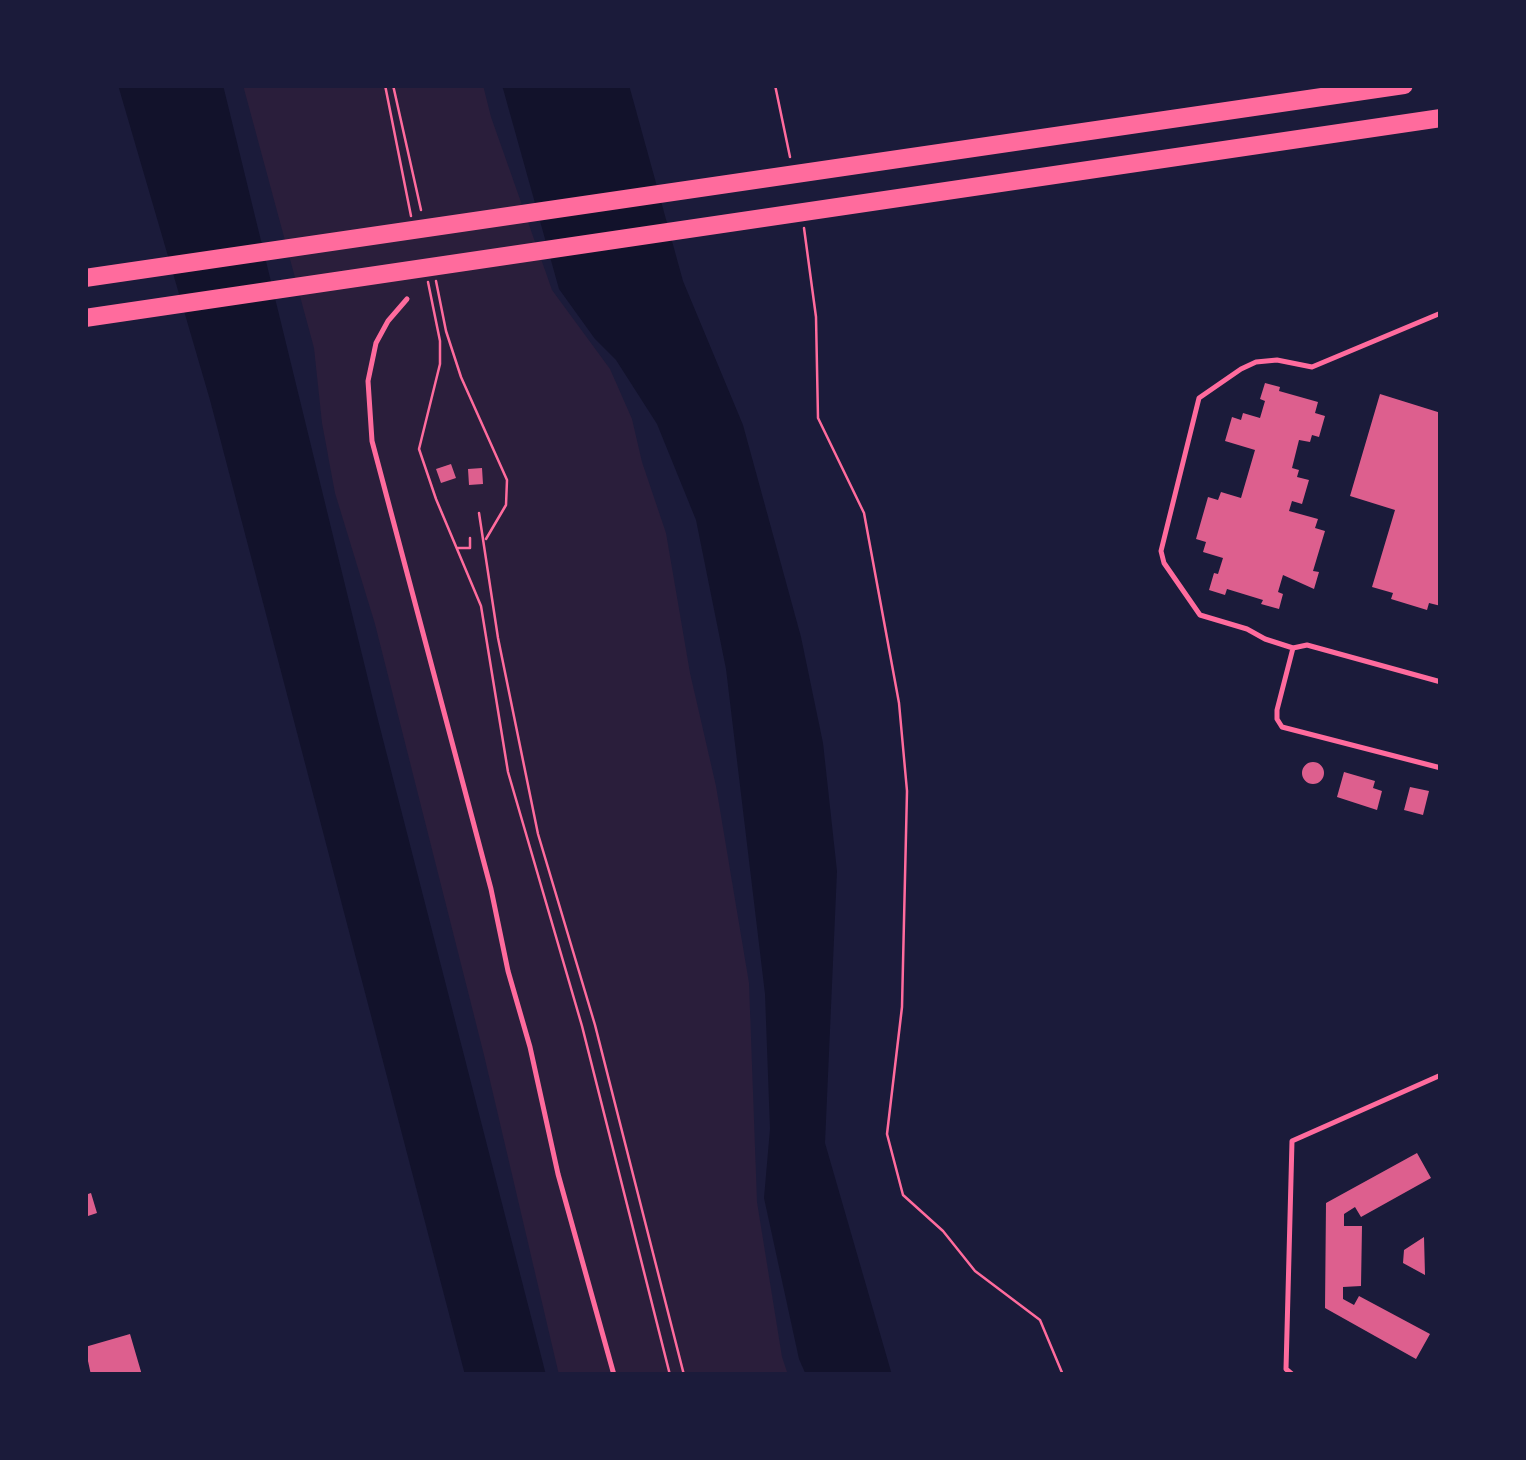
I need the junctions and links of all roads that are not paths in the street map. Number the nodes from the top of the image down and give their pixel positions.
1 (1404, 85) edge
2 (1441, 118) edge
3 (85, 278) edge
4 (407, 299) dead end
5 (1441, 314) edge
6 (85, 318) edge
7 (1293, 648) junction
8 (1441, 682) edge
9 (1441, 768) edge
10 (1441, 1075) edge
11 (614, 1375) edge
12 (1293, 1375) edge

1 - 3 highway
2 - 6 highway
4 - 11 lane
5 - 7 lane
7 - 8 lane
7 - 9 lane
10 - 12 lane

